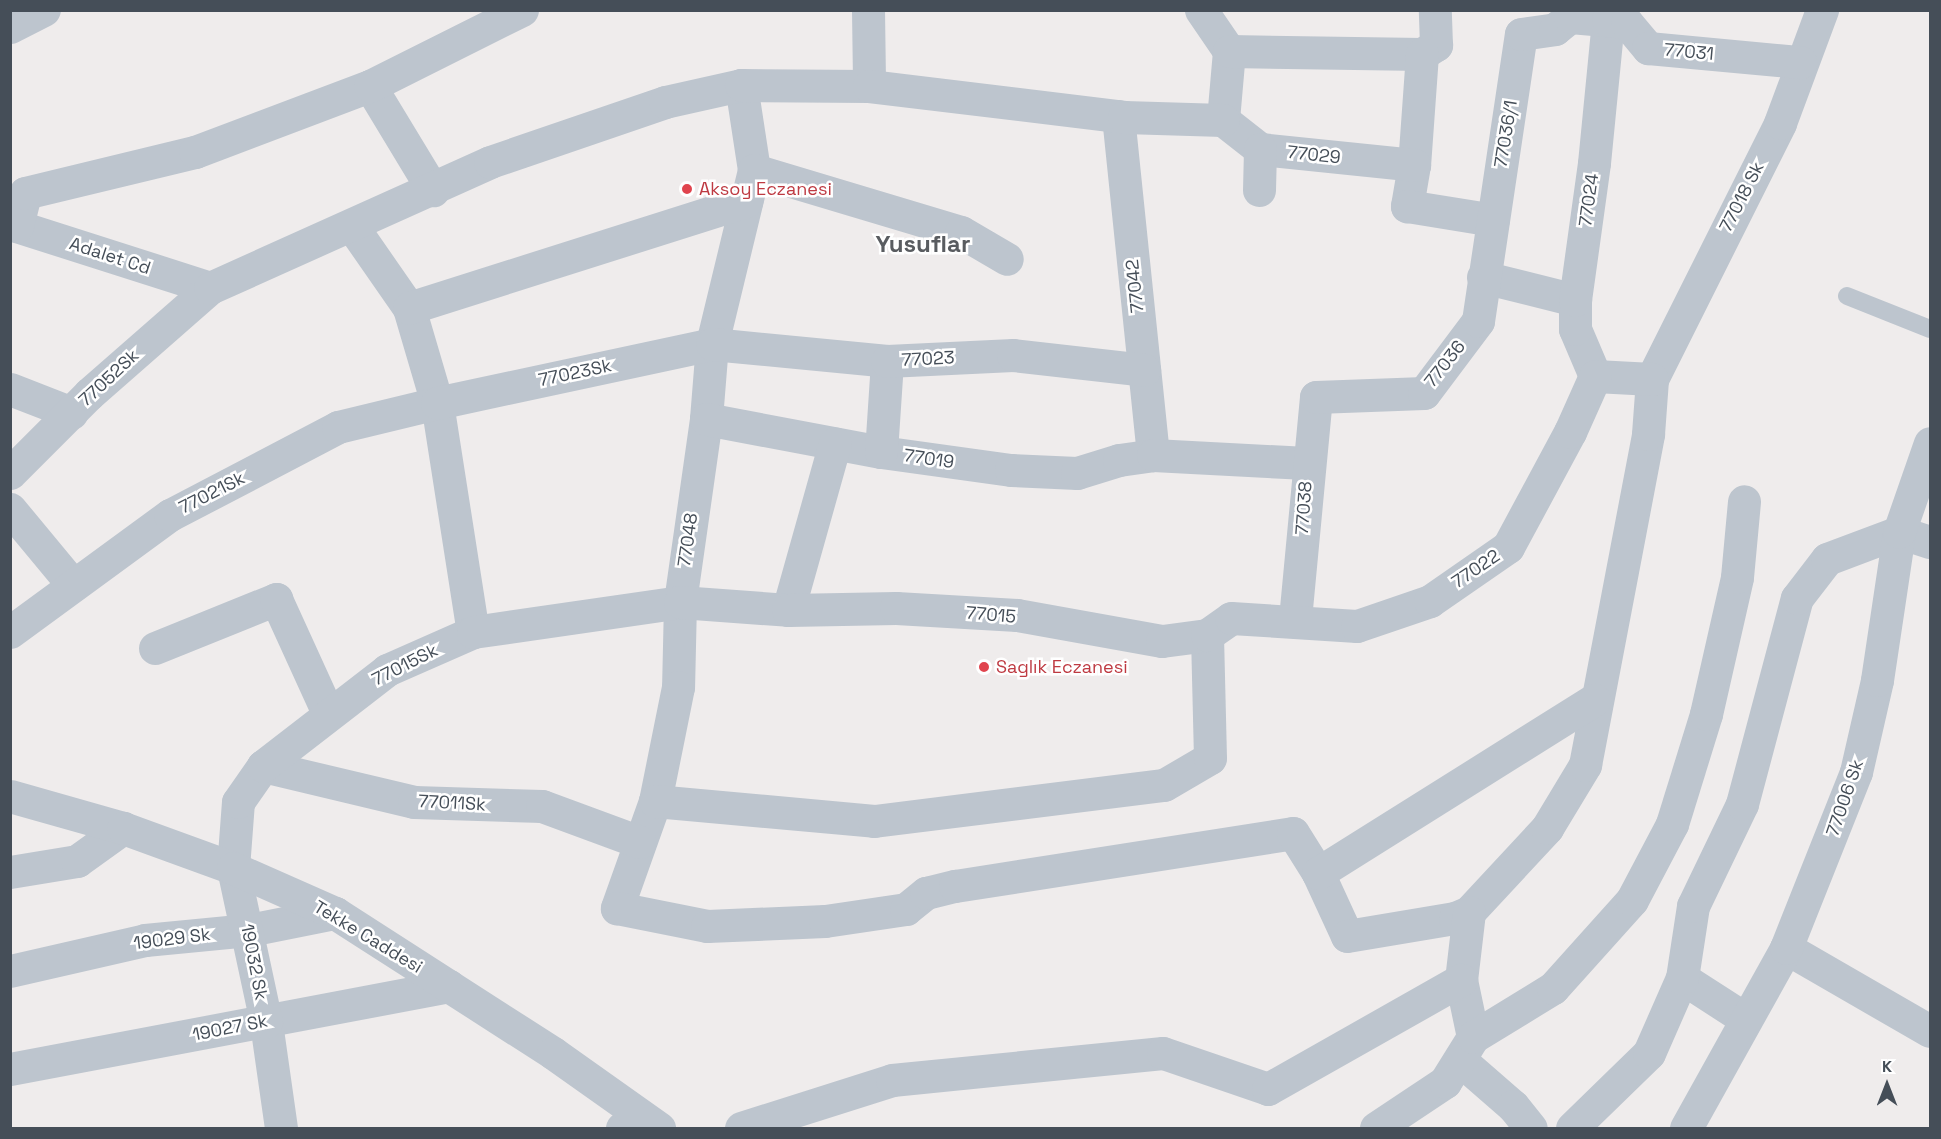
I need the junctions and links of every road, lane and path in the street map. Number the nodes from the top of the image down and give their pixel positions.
1 (44, 10) edge
2 (522, 10) edge
3 (868, 10) edge
4 (1201, 10) edge
5 (1435, 10) edge
6 (1822, 10) edge
7 (1570, 14) edge
8 (1621, 18) edge
9 (10, 27) edge
10 (1429, 50) junction
11 (1229, 51) junction
12 (1800, 62) junction
13 (741, 85) junction
14 (370, 86) junction
15 (869, 86) junction
16 (1118, 116) junction
17 (1223, 120) junction
18 (1260, 149) junction
19 (1414, 165) junction
20 (754, 170) junction
21 (433, 190) junction
22 (1259, 190) dead end
23 (746, 201) junction
24 (14, 225) edge
25 (352, 226) junction
26 (1492, 227) junction
27 (1006, 259) dead end
28 (1482, 277) junction
29 (210, 288) junction
30 (1847, 296) dead end
31 (1575, 300) junction
32 (410, 308) junction
33 (1930, 329) edge
34 (712, 344) junction
35 (887, 361) junction
36 (1144, 370) junction
37 (1595, 376) junction
38 (1652, 379) junction
39 (10, 389) edge
40 (1316, 397) joint
41 (437, 403) junction
42 (72, 413) junction
43 (706, 420) junction
44 (1930, 442) edge
45 (835, 443) junction
46 (881, 452) junction
47 (1153, 456) junction
48 (1307, 463) junction
49 (10, 472) edge
50 (1744, 501) dead end
51 (10, 508) edge
52 (1899, 532) junction
53 (1930, 542) edge
54 (73, 585) junction
55 (680, 602) junction
56 (788, 610) junction
57 (1295, 619) junction
58 (10, 632) edge
59 (473, 632) junction
60 (1207, 635) junction
61 (155, 648) dead end
62 (1594, 700) junction
63 (328, 713) junction
64 (263, 766) junction
65 (10, 796) edge
66 (655, 801) junction
67 (123, 828) junction
68 (640, 842) junction
69 (233, 868) junction
70 (10, 872) edge
71 (1318, 873) junction
72 (1469, 912) junction
73 (334, 913) junction
74 (249, 930) junction
75 (1786, 948) junction
76 (10, 971) edge
77 (1682, 978) junction
78 (1461, 980) junction
79 (449, 986) junction
80 (1744, 1018) junction
81 (266, 1022) junction
82 (1930, 1031) edge
83 (1467, 1049) junction
84 (10, 1069) edge
85 (281, 1128) edge
86 (644, 1128) edge
87 (741, 1128) edge
88 (1376, 1128) edge
89 (1531, 1128) edge
90 (1572, 1128) edge
91 (1686, 1128) edge

1 - 9 street
2 - 14 street
3 - 15 street
4 - 11 street
5 - 10 street
6 - 12 street, 77018 Sk
7 - 8 street
7 - 26 street, 77036/1
8 - 12 street, 77031
8 - 31 street, 77024
10 - 11 street
10 - 19 street
11 - 17 street
12 - 38 street, 77018 Sk
13 - 15 street, 77052Sk
13 - 20 street
13 - 21 street, 77052Sk
14 - 21 street
14 - 24 street
15 - 16 street, 77052Sk
16 - 17 street, 77052Sk
16 - 36 street, 77042
17 - 18 street
18 - 19 street, 77029
18 - 22 street
19 - 26 street
20 - 23 street, 77048
20 - 27 street
21 - 25 street, 77052Sk
23 - 32 street
23 - 34 street, 77048
24 - 29 street, Adalet Cd
25 - 29 street, 77052Sk
25 - 32 street
26 - 28 street, 77036
28 - 31 street
28 - 40 street, 77036
29 - 42 street, 77052Sk
30 - 33 lane
31 - 37 street, 77024
32 - 41 street
34 - 35 street, 77023
34 - 41 street, 77023Sk
34 - 43 street, 77048
35 - 36 street, 77023
35 - 46 street
36 - 47 street, 77042
37 - 38 street
37 - 57 street, 77022
38 - 62 street
39 - 42 street
40 - 48 street, 77038
41 - 54 street, 77021Sk
41 - 59 street
42 - 49 street, 77052Sk
43 - 45 street, 77019
43 - 55 street, 77048
44 - 52 street, 77006 Sk
45 - 46 street, 77019
45 - 56 street
46 - 47 street, 77019
47 - 48 street, 77019
48 - 57 street, 77038
50 - 83 street
51 - 54 street
52 - 53 street
52 - 75 street, 77006 Sk
52 - 77 street
54 - 58 street, 77021Sk
55 - 56 street, 77015
55 - 59 street, 77015Sk
55 - 66 street, 77048
56 - 60 street, 77015
57 - 60 street, 77015
59 - 63 street, 77015Sk
60 - 66 street
61 - 63 street
62 - 71 street
62 - 72 street
63 - 64 street, 77015Sk
64 - 68 street, 77011Sk
64 - 69 street, 77015Sk
65 - 67 street, Tekke Caddesi
66 - 68 street, 77048
67 - 69 street, Tekke Caddesi
67 - 70 street
68 - 71 street, 77048
69 - 73 street, Tekke Caddesi
69 - 74 street, 19032 Sk
71 - 72 street
72 - 78 street
73 - 74 street, 19029 Sk
73 - 79 street, Tekke Caddesi
74 - 76 street, 19029 Sk
74 - 81 street, 19032 Sk
75 - 80 street, 77006 Sk
75 - 82 street
77 - 80 street
77 - 90 street
78 - 83 street
78 - 87 street
79 - 81 street, 19027 Sk
79 - 86 street, Tekke Caddesi
80 - 91 street, 77006 Sk
81 - 84 street, 19027 Sk
81 - 85 street, 19032 Sk
83 - 88 street
83 - 89 street

